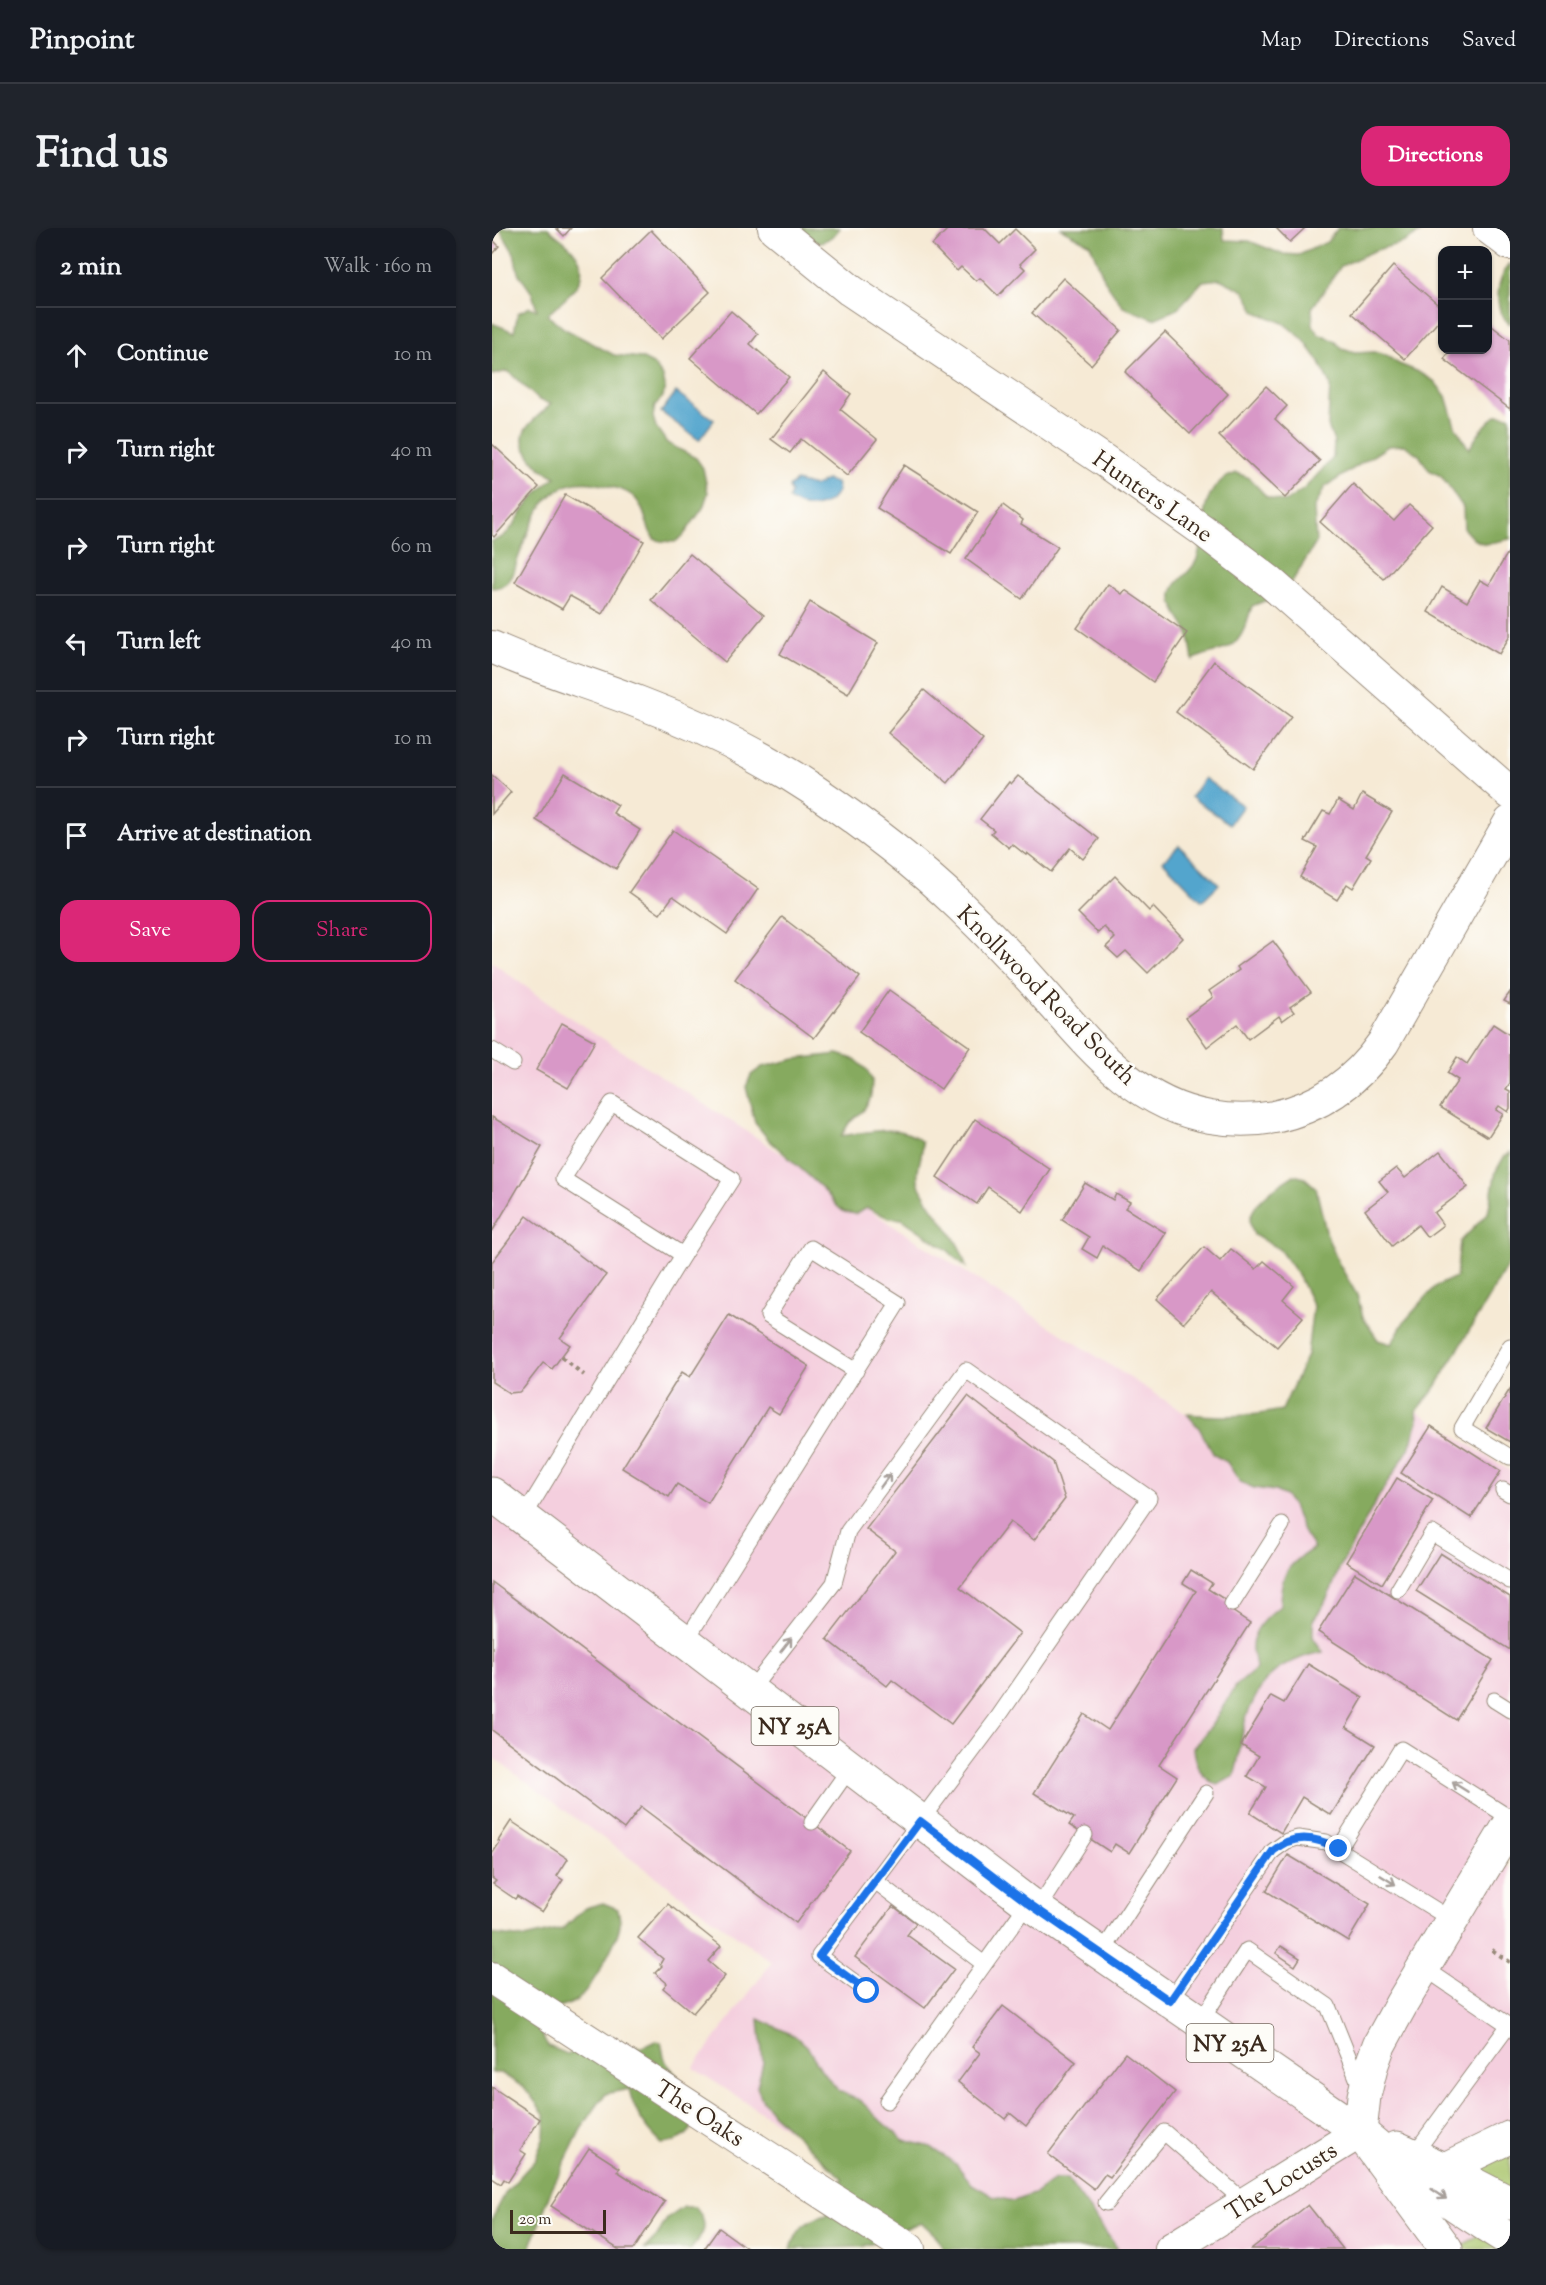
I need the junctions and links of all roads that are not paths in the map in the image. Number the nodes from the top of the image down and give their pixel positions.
1 (774, 228) edge
2 (1489, 228) edge
3 (1510, 244) edge
4 (492, 647) edge
5 (1510, 793) edge
6 (1510, 822) edge
7 (492, 1050) edge
8 (513, 1063) dead end
9 (683, 1255) junction
10 (1510, 1346) edge
11 (856, 1371) junction
12 (1510, 1457) edge
13 (492, 1494) edge
14 (523, 1518) junction
15 (1282, 1525) dead end
16 (1510, 1581) edge
17 (1398, 1590) dead end
18 (1232, 1604) dead end
19 (685, 1642) junction
20 (750, 1691) junction
21 (1494, 1700) dead end
22 (1510, 1710) edge
23 (850, 1768) junction
24 (1206, 1793) dead end
25 (1510, 1818) edge
26 (920, 1821) junction
27 (812, 1822) dead end
28 (1510, 1824) edge
29 (1085, 1835) dead end
30 (1339, 1849) junction
31 (875, 1881) junction
32 (1033, 1906) junction
33 (1452, 1920) junction
34 (1101, 1954) junction
35 (984, 1964) junction
36 (1424, 1967) junction
37 (492, 1978) edge
38 (867, 1991) dead end
39 (1170, 2001) junction
40 (1200, 2022) junction
41 (1510, 2026) edge
42 (1364, 2096) junction
43 (886, 2101) dead end
44 (1360, 2132) junction
45 (1510, 2138) edge
46 (1414, 2154) junction
47 (1444, 2169) junction
48 (1106, 2203) dead end
49 (1246, 2203) junction
50 (1510, 2203) edge
51 (1510, 2240) edge
52 (909, 2249) edge
53 (1171, 2249) edge
54 (1446, 2249) edge

1 - 5 street, Hunters Lane
2 - 3 street
4 - 6 street, Knollwood Road South
7 - 8 lane
9 - 9 lane
9 - 14 lane
10 - 12 lane
11 - 11 lane
11 - 19 lane
13 - 14 main road, NY 25A
14 - 19 main road, NY 25A
15 - 18 lane
16 - 17 lane
19 - 20 main road, NY 25A
20 - 23 main road, NY 25A
20 -> 26 lane
21 - 22 lane
23 - 26 main road, NY 25A
23 - 27 lane
24 - 34 lane
25 -> 30 lane
26 - 31 lane
26 - 32 main road, NY 25A
28 - 33 main road
29 - 32 lane
30 -> 33 lane
30 - 39 lane
31 - 35 lane
31 - 38 lane
32 - 34 main road, NY 25A
32 - 35 lane
33 - 36 main road
34 - 39 main road, NY 25A
35 - 43 lane
36 - 41 lane
36 - 42 main road
37 - 52 street, The Oaks
39 - 40 main road, NY 25A
40 - 42 lane
40 - 44 main road, NY 25A
41 - 46 lane
42 - 44 main road
44 - 46 main road, NY 25A
44 - 49 street, The Locusts
44 -> 51 main road, NY 25A
44 - 54 main road
45 - 47 street
46 - 47 main road, NY 25A
47 - 50 main road, NY 25A
48 - 49 lane
49 - 53 street, The Locusts

